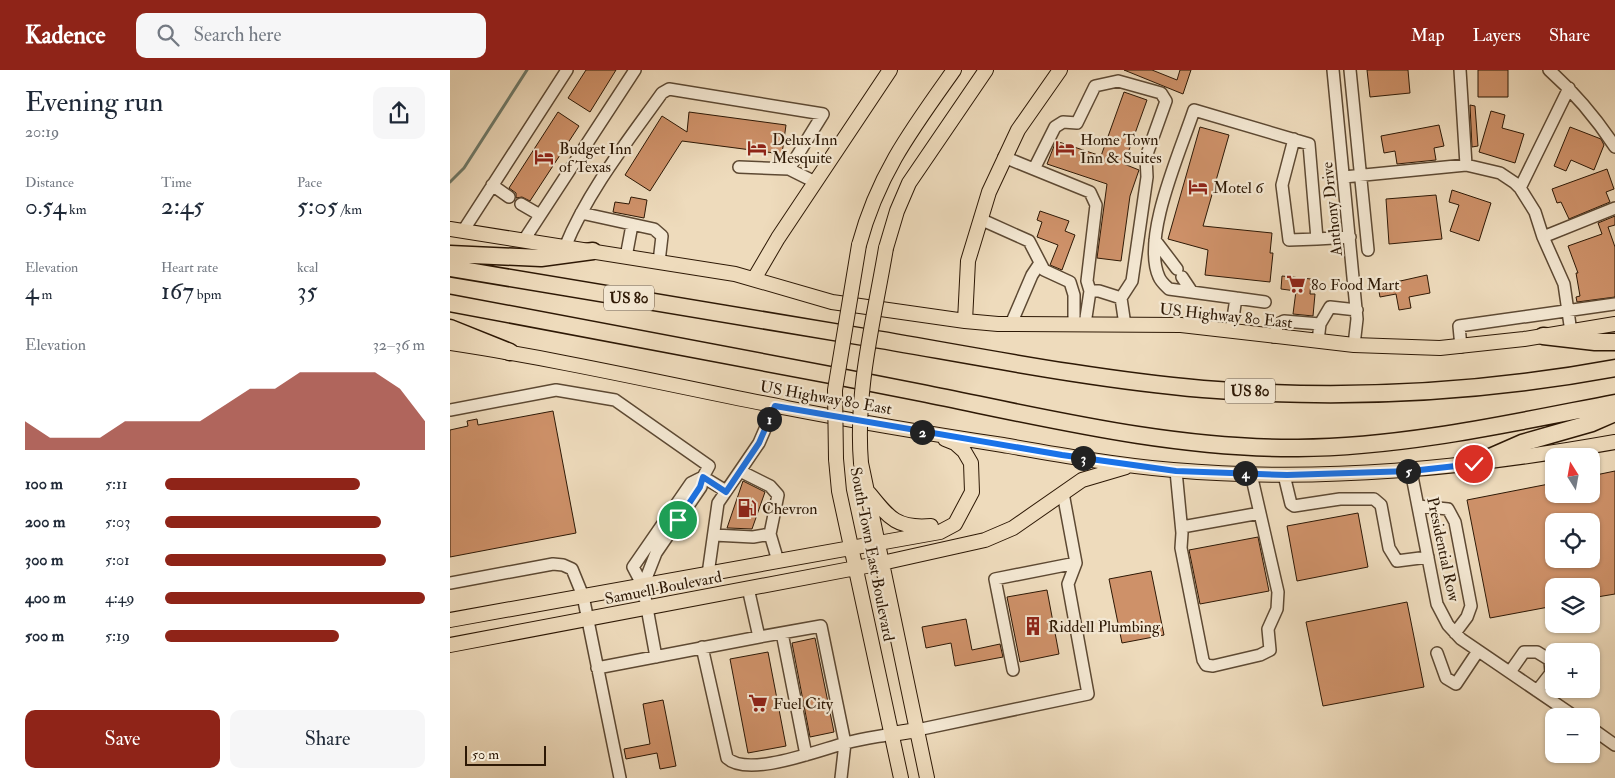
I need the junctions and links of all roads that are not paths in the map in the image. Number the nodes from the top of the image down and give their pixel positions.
1 (567, 70) edge
2 (635, 70) edge
3 (890, 70) edge
4 (954, 70) edge
5 (986, 70) edge
6 (1060, 70) edge
7 (1333, 70) edge
8 (1350, 70) edge
9 (1460, 70) edge
10 (1549, 70) edge
11 (1570, 88) junction
12 (1294, 139) junction
13 (1615, 146) edge
14 (1004, 157) junction
15 (1466, 165) junction
16 (739, 167) dead end
17 (790, 169) junction
18 (1034, 169) junction
19 (1361, 176) junction
20 (1344, 178) junction
21 (815, 182) junction
22 (492, 186) junction
23 (1520, 188) junction
24 (509, 197) dead end
25 (521, 204) dead end
26 (1615, 208) edge
27 (581, 213) junction
28 (540, 215) junction
29 (980, 220) junction
30 (632, 225) junction
31 (456, 230) edge
32 (1350, 237) junction
33 (1543, 237) junction
34 (1317, 239) junction
35 (524, 240) junction
36 (1155, 240) junction
37 (565, 247) junction
38 (1368, 250) dead end
39 (593, 251) junction
40 (450, 254) edge
41 (626, 257) junction
42 (659, 262) junction
43 (1040, 263) junction
44 (450, 268) edge
45 (754, 279) junction
46 (1090, 292) junction
47 (1192, 292) junction
48 (1121, 298) junction
49 (1236, 298) junction
50 (1265, 302) dead end
51 (450, 303) edge
52 (1615, 304) edge
53 (1357, 310) junction
54 (1568, 312) junction
55 (965, 321) junction
56 (1011, 324) junction
57 (1079, 324) junction
58 (1320, 324) junction
59 (1615, 324) edge
60 (1125, 325) junction
61 (450, 328) edge
62 (1232, 331) junction
63 (1571, 332) junction
64 (1544, 336) junction
65 (1274, 337) junction
66 (1318, 342) junction
67 (1615, 342) edge
68 (450, 343) edge
69 (1354, 345) junction
70 (1461, 347) junction
71 (510, 352) junction
72 (1615, 368) edge
73 (1615, 403) edge
74 (775, 406) junction
75 (450, 410) edge
76 (1615, 413) edge
77 (928, 433) junction
78 (1615, 442) edge
79 (1474, 464) junction
80 (1129, 466) junction
81 (740, 471) junction
82 (1176, 471) junction
83 (1411, 471) junction
84 (1251, 474) junction
85 (1284, 475) junction
86 (703, 477) junction
87 (866, 490) junction
88 (726, 492) junction
89 (1063, 493) junction
90 (1418, 506) junction
91 (961, 512) junction
92 (1260, 513) junction
93 (1182, 527) junction
94 (770, 534) junction
95 (714, 535) junction
96 (878, 544) junction
97 (852, 548) junction
98 (1428, 557) junction
99 (778, 561) junction
100 (882, 563) junction
101 (1076, 563) junction
102 (857, 568) junction
103 (708, 574) junction
104 (450, 583) edge
105 (643, 586) junction
106 (748, 588) junction
107 (583, 596) junction
108 (646, 607) junction
109 (587, 619) junction
110 (450, 620) edge
111 (782, 632) junction
112 (1455, 633) junction
113 (759, 637) junction
114 (450, 645) edge
115 (702, 647) junction
116 (1478, 651) junction
117 (1437, 654) dead end
118 (656, 657) junction
119 (597, 668) junction
120 (1013, 670) dead end
121 (1510, 672) junction
122 (1537, 691) junction
123 (1562, 708) edge
124 (917, 730) junction
125 (892, 734) junction
126 (1600, 734) edge
127 (845, 743) junction
128 (1615, 745) edge
129 (806, 755) junction
130 (620, 778) edge
131 (841, 778) edge
132 (901, 778) edge
133 (927, 778) edge

1 - 22 street
2 - 28 street
3 - 21 main road
4 - 97 main road, South Town East Boulevard, bridge
5 - 87 main road, South Town East Boulevard, bridge
6 - 14 main road
7 - 20 street, Anthony Drive
8 - 19 street
9 - 15 street
10 - 11 street
11 - 13 street
11 - 23 street
12 - 34 street
12 - 34 street
12 - 36 street
14 - 18 street
14 - 29 main road
15 - 19 street
15 - 23 street
16 - 17 street
17 - 21 street
17 - 27 street
18 - 46 street
18 - 48 street
19 - 20 street
19 - 38 street
20 - 32 street, Anthony Drive
21 - 45 main road
22 - 24 street
22 - 31 street
23 - 33 street
25 - 28 street
26 - 33 street
27 - 30 street
27 - 37 street
28 - 35 street
29 - 43 street
29 - 55 main road
30 - 41 street
30 - 42 street
31 - 35 main road, US Highway 80 East
32 - 34 street
32 - 53 street, Anthony Drive
33 - 54 street
35 - 37 main road, US Highway 80 East
36 - 47 street
36 - 47 street
37 - 39 main road, US Highway 80 East
39 - 40 highway
39 - 41 main road, US Highway 80 East
41 - 42 main road, US Highway 80 East
42 - 45 main road, US Highway 80 East
43 - 56 street
43 - 57 street
44 - 72 highway, US 80
45 - 55 main road, US Highway 80 East
46 - 48 street
46 - 57 street
47 - 49 street
48 - 60 street
49 - 50 street
49 - 62 street
51 - 73 highway, US 80
52 - 54 street
53 - 58 street
53 - 69 street, Anthony Drive
54 - 63 street
54 - 70 street
55 - 56 main road, US Highway 80 East
56 - 57 main road, US Highway 80 East
57 - 60 main road, US Highway 80 East
58 - 65 street
58 - 66 street
59 - 63 main road, US Highway 80 East
60 - 62 main road, US Highway 80 East
61 - 71 highway
62 - 65 main road, US Highway 80 East
63 - 64 main road, US Highway 80 East
64 - 67 highway
64 - 70 main road, US Highway 80 East
65 - 66 main road, US Highway 80 East
66 - 69 main road, US Highway 80 East
68 - 71 main road, US Highway 80 East
69 - 70 main road, US Highway 80 East
71 - 74 main road, US Highway 80 East
74 - 77 main road, US Highway 80 East
74 - 81 street
75 - 86 street
76 - 79 highway
77 - 80 main road, US Highway 80 East
77 - 91 main road, Samuell Boulevard
78 - 79 main road, US Highway 80 East
79 - 83 main road, US Highway 80 East
80 - 82 main road, US Highway 80 East
80 - 89 main road, Samuell Boulevard
81 - 88 street
81 - 94 street
82 - 84 main road, US Highway 80 East
82 - 93 street
83 - 85 main road, US Highway 80 East
83 - 90 street, Presidential Row
84 - 85 main road, US Highway 80 East
84 - 92 street
85 - 98 street
86 - 88 street
86 - 105 street
86 - 105 street
87 - 91 main road
87 - 96 main road, South Town East Boulevard
88 - 95 street
89 - 100 main road, Samuell Boulevard
89 - 101 street
90 - 98 street, Presidential Row
90 - 112 street
91 - 96 main road, Samuell Boulevard
92 - 93 street
92 - 93 street
94 - 95 street
94 - 99 street
95 - 103 street
96 - 97 main road, Samuell Boulevard
96 - 100 main road, South Town East Boulevard
97 - 99 main road, Samuell Boulevard
97 - 102 main road, South Town East Boulevard
98 - 112 street, Presidential Row
99 - 103 main road, Samuell Boulevard
100 - 102 main road, Samuell Boulevard
100 - 124 main road, South Town East Boulevard
101 - 120 street
101 - 124 street
102 - 106 main road, Samuell Boulevard
102 - 125 main road, South Town East Boulevard
103 - 105 main road, Samuell Boulevard
104 - 107 street
105 - 107 main road, Samuell Boulevard
105 - 108 street
106 - 108 main road, Samuell Boulevard
106 - 113 street
107 - 109 street
107 - 110 main road, Samuell Boulevard
108 - 109 main road, Samuell Boulevard
108 - 118 street
109 - 114 main road, Samuell Boulevard
109 - 119 street
111 - 113 street
111 - 127 street
111 - 129 street
112 - 116 street, Presidential Row
113 - 115 street
115 - 118 street
115 - 129 street
116 - 117 street
116 - 121 street, Presidential Row
118 - 119 street
119 - 130 street
121 - 122 street, Presidential Row
121 - 122 street
122 - 123 street, Presidential Row
124 - 125 main road
124 - 133 main road, South Town East Boulevard
125 - 127 street
125 - 132 main road, South Town East Boulevard
126 - 128 street
127 - 129 street
127 - 131 street

